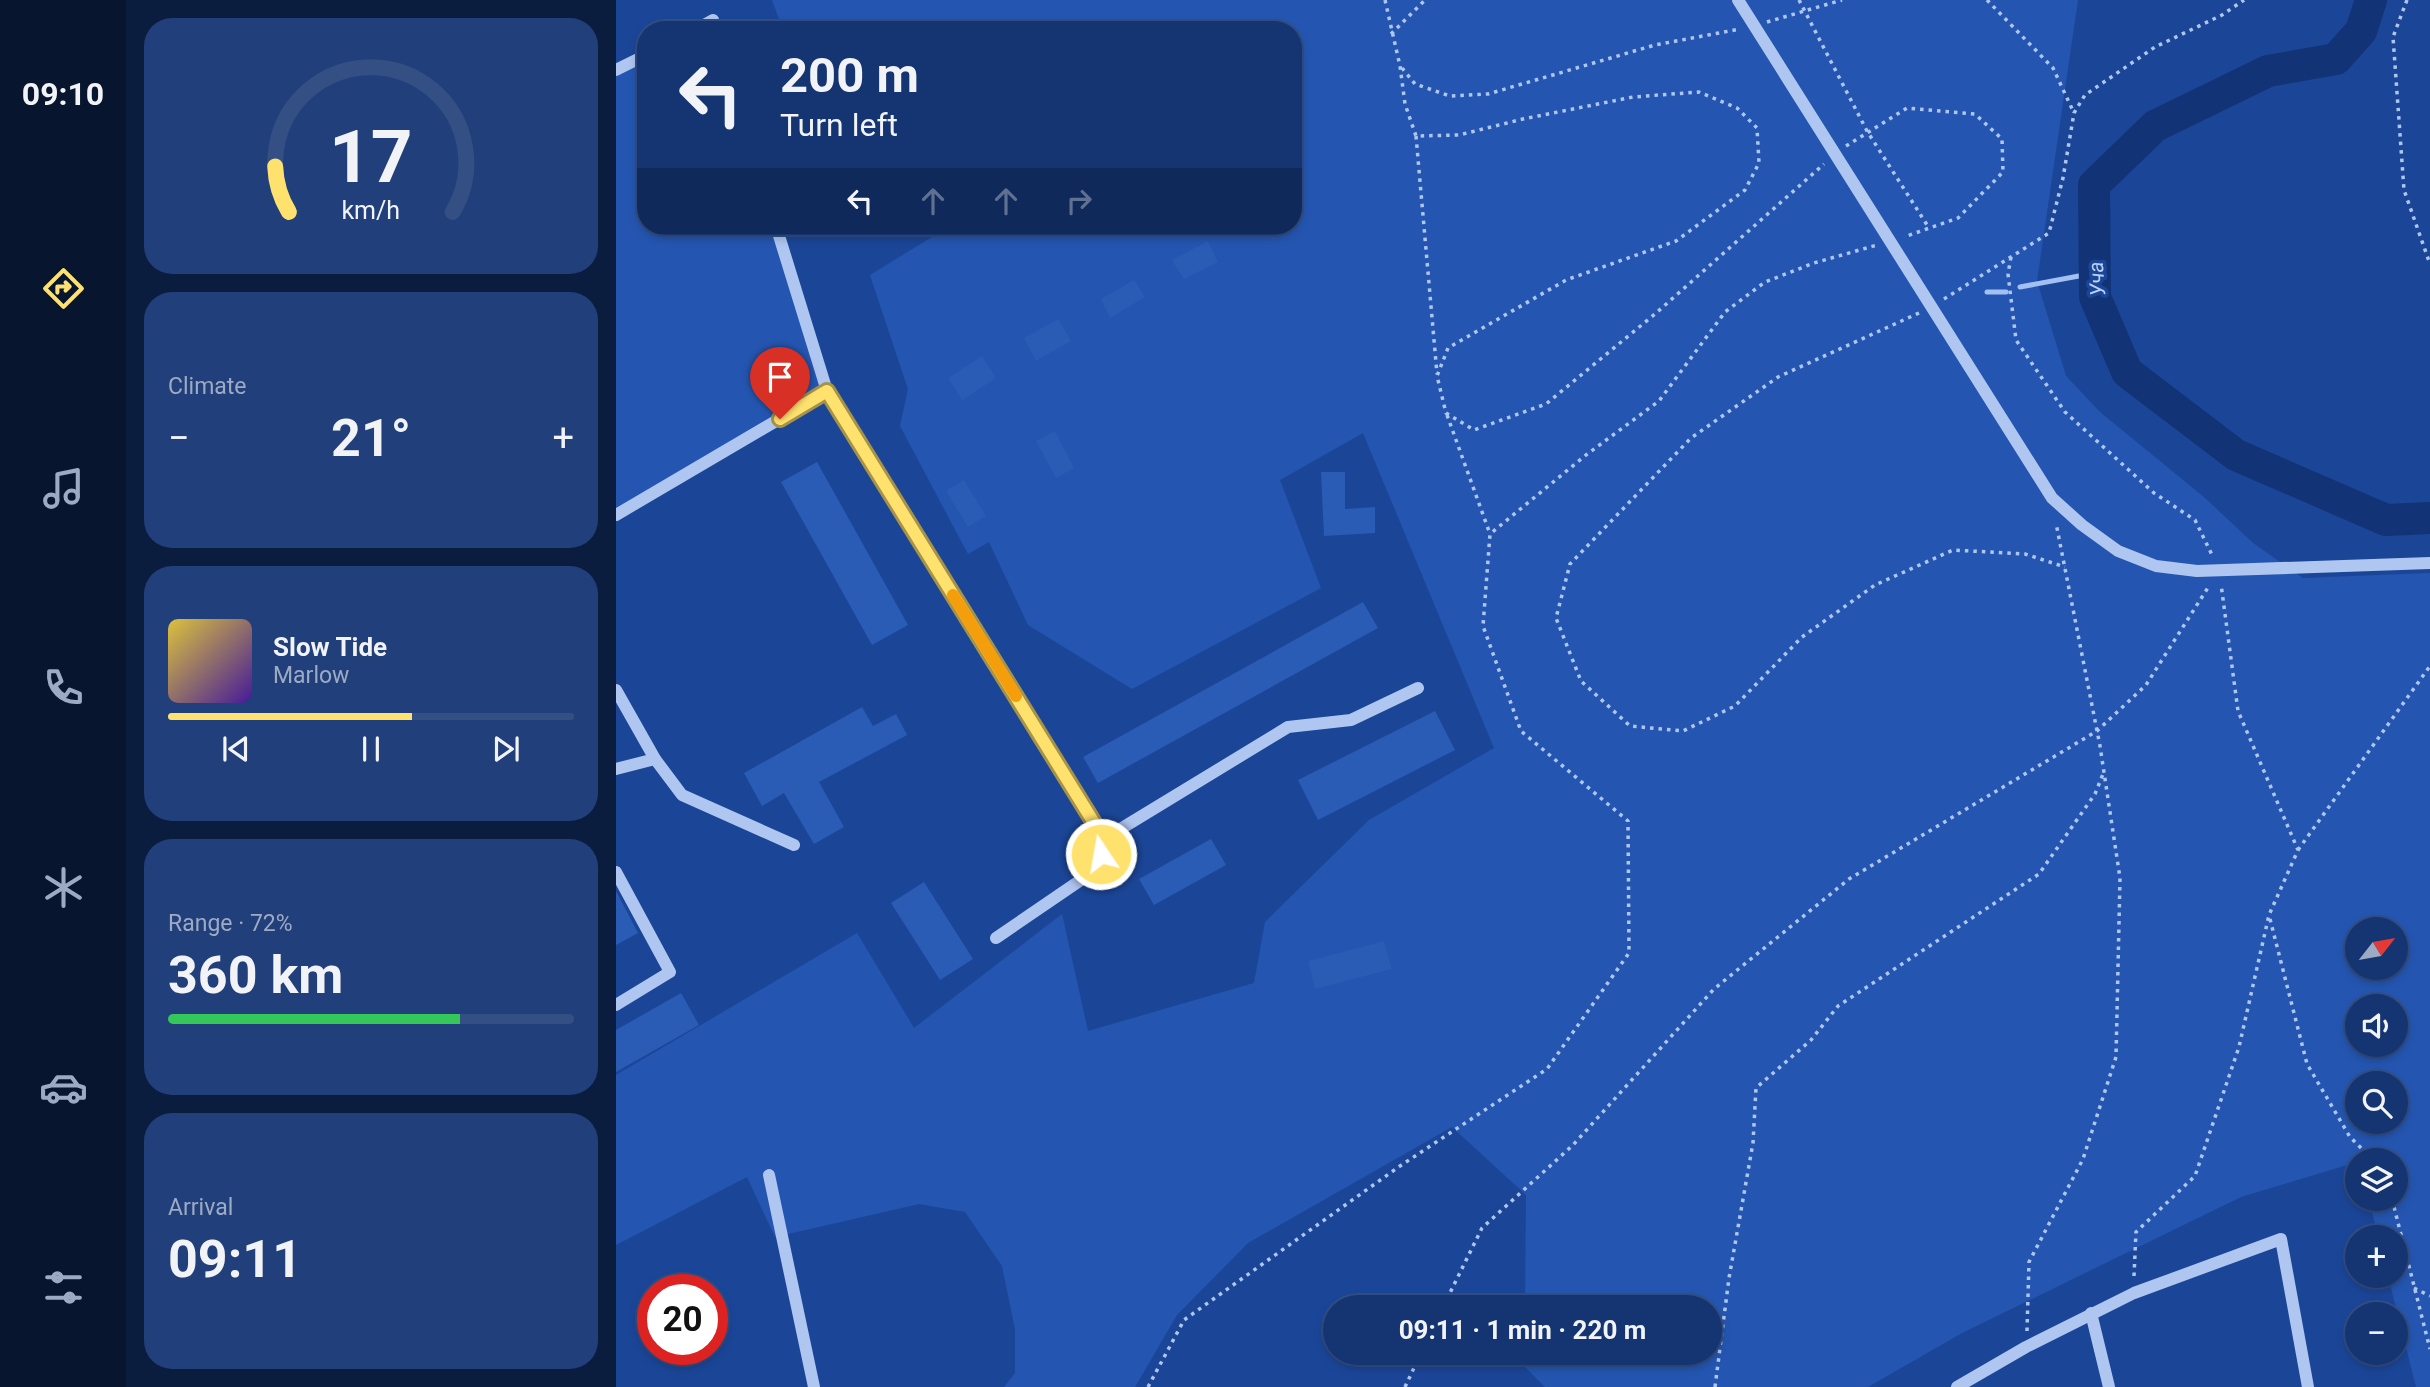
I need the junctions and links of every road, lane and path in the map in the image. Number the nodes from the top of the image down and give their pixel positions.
1 (1385, 0) edge
2 (1425, 0) edge
3 (1738, 0) edge
4 (1799, 0) edge
5 (1842, 0) edge
6 (1987, 0) edge
7 (2244, 0) edge
8 (2407, 0) edge
9 (1804, 11) junction
10 (1754, 26) junction
11 (1391, 34) junction
12 (637, 60) edge
13 (1400, 66) junction
14 (616, 71) edge
15 (2074, 113) junction
16 (1867, 131) junction
17 (1416, 136) junction
18 (1835, 155) junction
19 (1930, 228) junction
20 (779, 235) edge
21 (1890, 242) junction
22 (2011, 257) junction
23 (2430, 264) edge
24 (1931, 307) junction
25 (1437, 376) junction
26 (827, 391) junction
27 (1446, 413) junction
28 (2052, 498) junction
29 (616, 515) edge
30 (1490, 534) junction
31 (2430, 563) edge
32 (2065, 567) junction
33 (2219, 570) junction
34 (2430, 667) edge
35 (1418, 688) dead end
36 (616, 690) edge
37 (2097, 731) junction
38 (654, 759) junction
39 (616, 769) edge
40 (2104, 772) junction
41 (1104, 839) junction
42 (794, 845) dead end
43 (2298, 850) junction
44 (616, 872) edge
45 (2269, 915) junction
46 (996, 938) dead end
47 (616, 1005) edge
48 (2361, 1148) edge
49 (769, 1175) dead end
50 (2395, 1211) edge
51 (2414, 1288) junction
52 (2134, 1293) junction
53 (1449, 1295) edge
54 (2430, 1296) edge
55 (2091, 1313) junction
56 (2026, 1347) junction
57 (2430, 1349) edge
58 (1415, 1365) edge
59 (814, 1387) edge
60 (1148, 1387) edge
61 (1405, 1387) edge
62 (1715, 1387) edge
63 (1957, 1387) edge
64 (2109, 1387) edge
65 (2308, 1387) edge

1 - 11 path
2 - 11 path
3 - 10 lane
4 - 9 path
5 - 9 path
6 - 15 path
7 - 15 path
8 - 23 path
9 - 10 path
9 - 16 path
10 - 13 path
10 - 18 lane
11 - 13 path
12 - 14 lane
13 - 17 path
15 - 22 path
16 - 18 path
16 - 19 path
16 - 19 path
17 - 25 path
17 - 25 path
18 - 21 lane
18 - 27 path
19 - 21 path
20 - 26 lane
21 - 24 lane
21 - 30 path
22 - 24 path
22 - 33 path
24 - 28 lane
24 - 32 path
25 - 27 path
26 - 29 lane
26 - 41 lane
27 - 30 path
28 - 32 path
28 - 33 lane
30 - 60 path
31 - 33 lane
32 - 37 path
33 - 37 path
33 - 43 path
34 - 43 path
35 - 41 lane
36 - 38 lane
37 - 40 path
37 - 53 path
38 - 39 lane
38 - 42 lane
40 - 56 path
40 - 62 path
41 - 46 lane
43 - 45 path
44 - 47 lane
45 - 48 path
45 - 52 path
49 - 59 lane
50 - 51 path
51 - 54 path
51 - 57 path
52 - 55 lane
52 - 65 lane
55 - 56 lane
55 - 64 lane
56 - 63 lane
58 - 61 path

